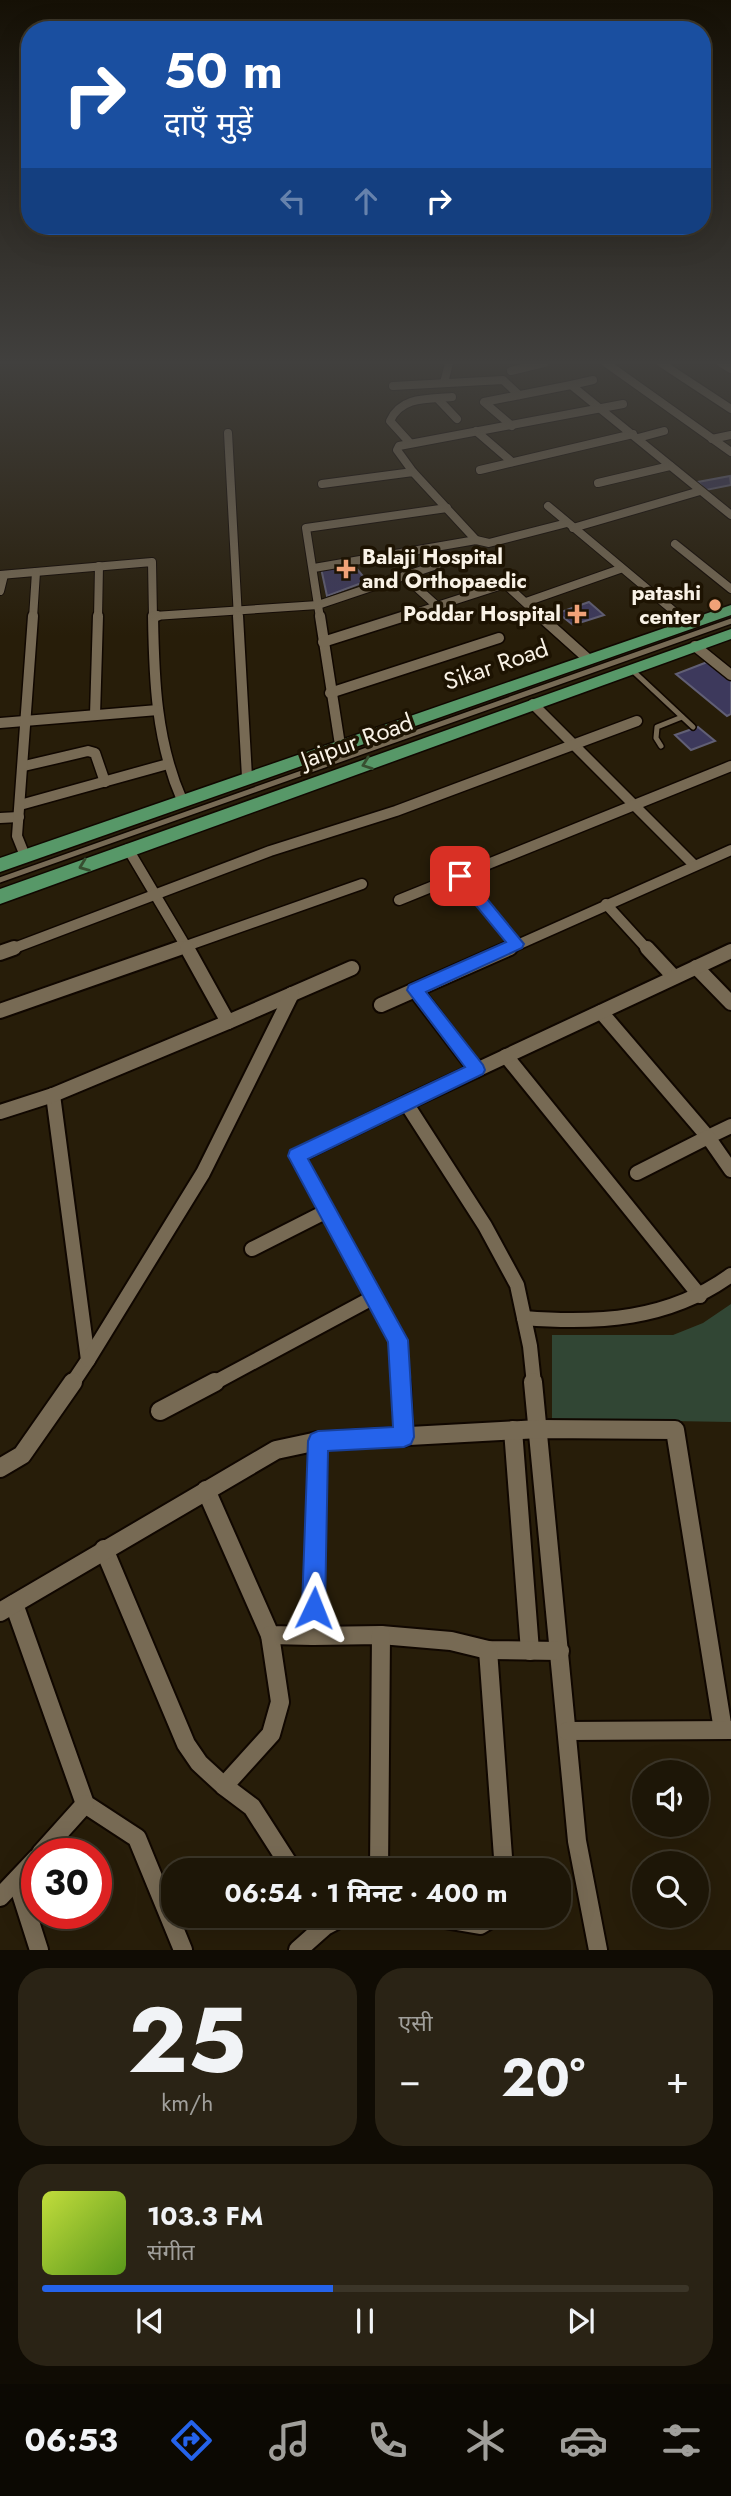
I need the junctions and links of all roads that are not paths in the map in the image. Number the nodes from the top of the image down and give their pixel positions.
1 (229, 454) edge
2 (400, 454) edge
3 (503, 454) edge
4 (550, 454) edge
5 (656, 454) edge
6 (512, 462) junction
7 (670, 466) junction
8 (480, 470) dead end
9 (413, 472) junction
10 (598, 483) dead end
11 (322, 484) dead end
12 (700, 491) junction
13 (548, 506) dead end
14 (447, 508) junction
15 (731, 515) edge
16 (570, 525) junction
17 (477, 540) junction
18 (675, 544) dead end
19 (430, 550) junction
20 (99, 566) junction
21 (314, 568) junction
22 (620, 569) junction
23 (36, 572) junction
24 (2, 575) edge
25 (404, 576) junction
26 (731, 589) edge
27 (0, 591) edge
28 (526, 602) junction
29 (318, 605) junction
30 (437, 606) junction
31 (731, 610) edge
32 (238, 611) junction
33 (154, 617) junction
34 (731, 621) edge
35 (690, 624) junction
36 (731, 634) edge
37 (499, 638) dead end
38 (323, 642) junction
39 (695, 646) junction
40 (588, 659) junction
41 (630, 668) junction
42 (731, 675) edge
43 (330, 693) junction
44 (533, 704) junction
45 (158, 710) junction
46 (95, 716) junction
47 (682, 717) junction
48 (27, 721) junction
49 (637, 721) dead end
50 (0, 723) edge
51 (693, 727) dead end
52 (571, 744) junction
53 (340, 745) junction
54 (661, 746) dead end
55 (168, 764) junction
56 (731, 765) edge
57 (24, 766) junction
58 (247, 777) junction
59 (105, 782) junction
60 (182, 800) junction
61 (635, 807) junction
62 (20, 811) junction
63 (0, 818) edge
64 (128, 849) junction
65 (731, 850) edge
66 (25, 856) junction
67 (0, 865) edge
68 (694, 865) junction
69 (460, 876) junction
70 (0, 880) edge
71 (362, 884) dead end
72 (158, 894) junction
73 (0, 897) edge
74 (399, 900) dead end
75 (606, 904) junction
76 (186, 944) junction
77 (516, 944) junction
78 (731, 951) edge
79 (0, 953) edge
80 (696, 967) junction
81 (352, 968) dead end
82 (674, 978) junction
83 (415, 990) junction
84 (292, 994) junction
85 (731, 1003) edge
86 (381, 1004) dead end
87 (0, 1011) edge
88 (601, 1012) junction
89 (228, 1022) junction
90 (506, 1056) junction
91 (477, 1070) junction
92 (53, 1095) junction
93 (406, 1103) junction
94 (0, 1112) edge
95 (731, 1126) edge
96 (708, 1137) junction
97 (731, 1170) edge
98 (637, 1173) dead end
99 (327, 1211) junction
100 (252, 1249) dead end
101 (731, 1275) edge
102 (700, 1296) junction
103 (374, 1297) junction
104 (524, 1318) junction
105 (88, 1360) junction
106 (160, 1411) dead end
107 (539, 1429) junction
108 (513, 1430) junction
109 (404, 1437) junction
110 (318, 1441) junction
111 (0, 1468) edge
112 (206, 1490) junction
113 (104, 1549) junction
114 (7, 1608) edge
115 (270, 1635) junction
116 (381, 1635) junction
117 (313, 1636) junction
118 (488, 1650) junction
119 (530, 1651) junction
120 (560, 1651) junction
121 (727, 1730) edge
122 (567, 1731) junction
123 (224, 1786) junction
124 (85, 1804) junction
125 (54, 1838) edge
126 (285, 1858) edge
127 (379, 1858) edge
128 (503, 1858) edge
129 (21, 1876) edge
130 (17, 1881) junction
131 (0, 1897) edge
132 (316, 1928) edge
133 (39, 1950) edge
134 (183, 1950) edge
135 (298, 1950) edge
136 (598, 1950) edge

1 - 32 street
2 - 9 street
3 - 6 street
4 - 6 street
5 - 7 street
6 - 8 street
7 - 10 street
7 - 12 street
9 - 11 street
9 - 14 street
12 - 15 street
12 - 16 street
13 - 16 street
14 - 17 street
14 - 21 street
16 - 17 street
16 - 22 street
17 - 19 street
18 - 26 street
19 - 21 street
19 - 25 street
20 - 23 street
20 - 33 street
20 - 46 street
21 - 29 street
22 - 28 street
22 - 35 street
23 - 24 street
23 - 48 street
24 - 27 street
25 - 29 street
25 - 30 street
28 - 30 street
28 - 40 street
29 - 32 street
29 - 38 street
30 - 38 street
31 - 35 main road, Sikar Road
32 - 33 street
32 - 58 street
33 - 45 street
34 - 70 lane
35 - 40 main road, Sikar Road
36 - 39 main road, Jaipur Road
37 - 43 street
38 - 43 street
39 - 41 main road, Jaipur Road
39 - 42 street
40 - 53 main road, Sikar Road
41 - 44 main road, Jaipur Road
41 - 47 lane
43 - 53 street
44 - 52 street
44 -> 64 main road, Jaipur Road
45 - 46 street
45 - 55 street
46 - 48 street
47 - 51 lane
47 - 54 lane
48 - 50 street
48 - 57 street
49 - 52 street
52 - 61 street
52 - 72 street
53 - 58 main road, Sikar Road
55 - 59 street
55 - 60 street
56 - 61 street
57 - 59 street
57 - 62 street
58 - 60 main road, Sikar Road
59 - 62 street
60 - 66 main road, Sikar Road
61 - 68 street
61 - 69 street
62 - 63 street
62 - 66 street
64 - 72 street
64 -> 73 main road, Jaipur Road
65 - 68 street
66 - 67 main road, Sikar Road
68 - 75 street
69 - 74 street
69 - 77 street
71 - 76 street
72 - 76 street
72 - 79 street
75 - 77 street
75 - 82 street
76 - 87 street
76 - 89 street
77 - 83 street
78 - 80 street
80 - 82 street
80 - 85 street
81 - 84 street
82 - 88 street
83 - 86 street
83 - 91 street
84 - 89 street
84 - 105 street
88 - 90 street
88 - 96 street
89 - 92 street
90 - 91 street
90 - 102 street
91 - 93 street
92 - 94 street
92 - 105 street
93 - 99 street
93 - 104 street
95 - 96 street
96 - 97 street
96 - 98 street
99 - 100 street
99 - 103 street
101 - 102 street
102 - 104 street
103 - 106 street
103 - 109 street
104 - 107 street
105 - 111 street
107 - 108 street
107 - 120 street
107 - 121 street
108 - 109 street
108 - 119 street
109 - 110 street
110 - 112 street
110 - 117 street
112 - 113 street
112 - 115 street
113 - 114 street
113 - 123 street
114 - 124 street
115 - 117 street
115 - 123 street
116 - 117 street
116 - 118 street
116 - 127 street
118 - 119 street
118 - 128 street
119 - 120 street
120 - 122 street
121 - 122 street
122 - 136 street
123 - 126 street
124 - 125 street
124 - 134 street
129 - 130 street
130 - 131 street
130 - 133 street
132 - 135 street

